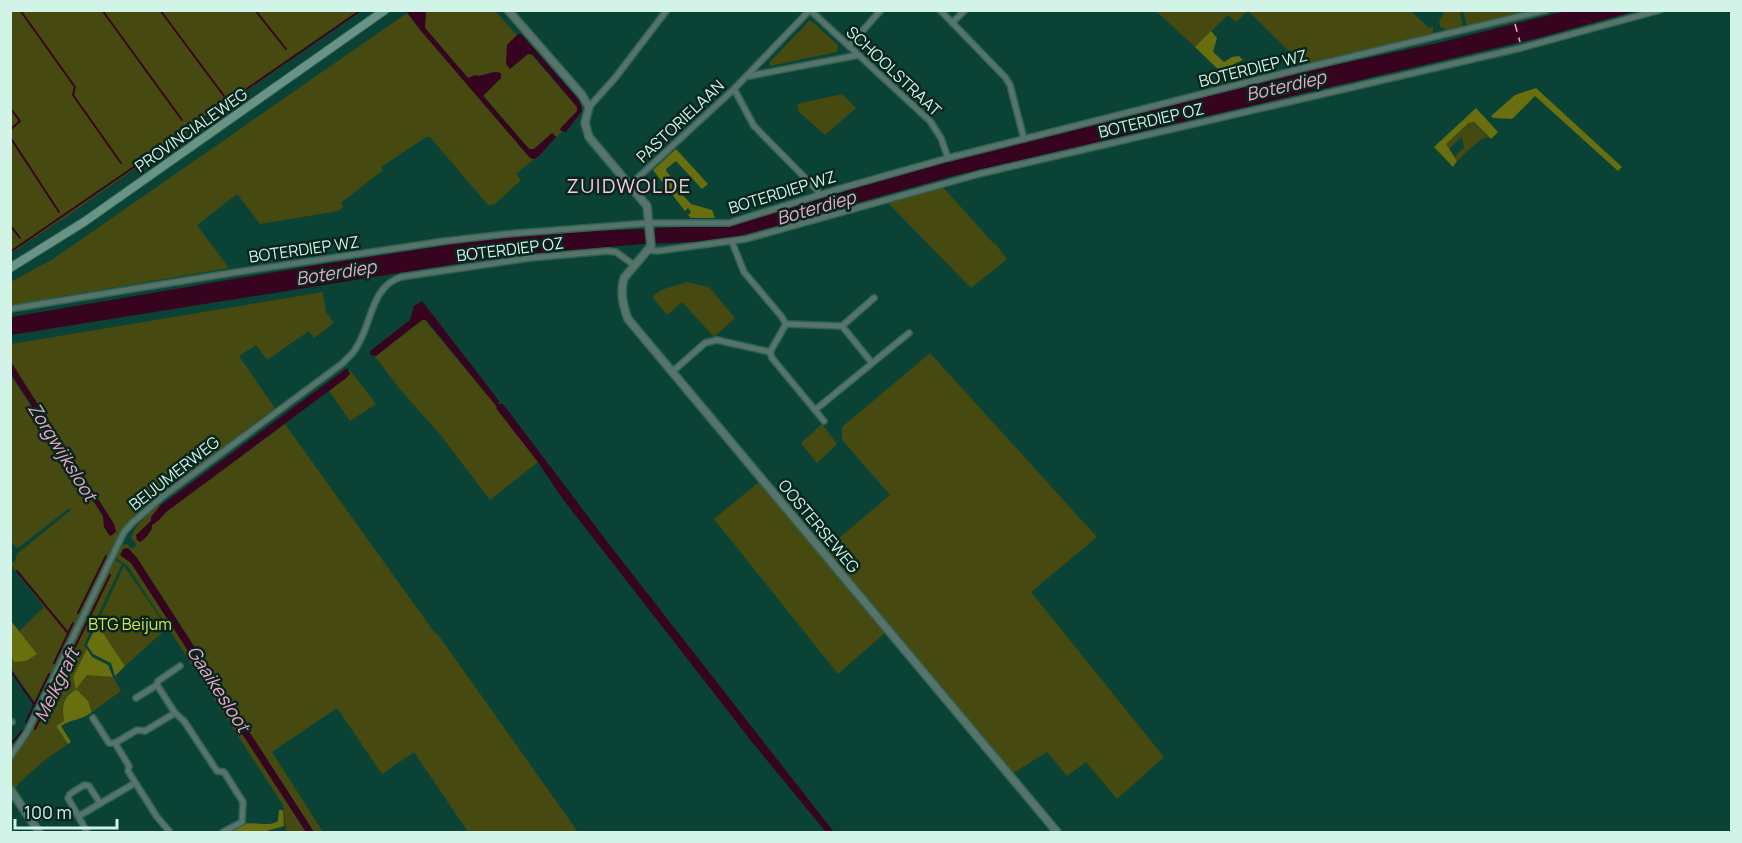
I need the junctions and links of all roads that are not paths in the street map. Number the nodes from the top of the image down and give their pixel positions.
1 (385, 10) edge
2 (508, 10) edge
3 (666, 10) edge
4 (810, 10) edge
5 (881, 10) edge
6 (940, 10) edge
7 (965, 10) edge
8 (1546, 10) edge
9 (1660, 10) edge
10 (952, 23) junction
11 (849, 46) junction
12 (859, 55) junction
13 (747, 76) junction
14 (734, 89) junction
15 (589, 107) junction
16 (1024, 139) junction
17 (948, 158) junction
18 (631, 184) junction
19 (819, 195) junction
20 (649, 224) junction
21 (732, 242) junction
22 (649, 248) junction
23 (634, 265) junction
24 (10, 268) edge
25 (387, 284) joint
26 (874, 298) dead end
27 (10, 309) edge
28 (786, 324) junction
29 (842, 326) junction
30 (909, 333) dead end
31 (770, 352) junction
32 (873, 363) junction
33 (672, 372) junction
34 (815, 410) junction
35 (824, 421) dead end
36 (180, 666) dead end
37 (157, 685) junction
38 (136, 698) dead end
39 (175, 713) junction
40 (93, 718) dead end
41 (115, 743) junction
42 (10, 757) edge
43 (135, 783) junction
44 (10, 789) edge
45 (100, 803) junction
46 (79, 816) junction
47 (39, 832) edge
48 (87, 832) edge
49 (170, 832) edge
50 (223, 832) edge
51 (1057, 832) edge

1 - 24 main road, PROVINCIALEWEG
2 - 15 street
3 - 15 street
4 - 11 street, SCHOOLSTRAAT
4 - 13 street, PASTORIELAAN
5 - 11 street
6 - 10 street
7 - 10 street
8 - 16 street, BOTERDIEP WZ
9 - 21 street, BOTERDIEP OZ
10 - 16 street
11 - 12 street, SCHOOLSTRAAT
12 - 13 street, PASTORIELAAN
12 - 17 street, SCHOOLSTRAAT
13 - 14 street, PASTORIELAAN
14 - 18 street, PASTORIELAAN
14 - 19 street
15 - 18 street
16 - 17 street, BOTERDIEP WZ
17 - 19 street, BOTERDIEP WZ
18 - 20 street
19 - 20 street, BOTERDIEP WZ
20 - 22 street
20 - 27 street, BOTERDIEP WZ
21 - 22 street, BOTERDIEP OZ
21 - 28 street
22 - 23 street, OOSTERSEWEG
23 - 25 street, BOTERDIEP OZ
23 - 33 street, OOSTERSEWEG
25 - 42 street, BEIJUMERWEG
26 - 29 street
28 - 29 street
28 - 31 street
29 - 32 street
30 - 32 street
31 - 33 street
31 - 34 street
32 - 34 street
33 - 51 street, OOSTERSEWEG
34 - 35 street
36 - 37 street
37 - 38 street
37 - 39 street
39 - 41 street
39 - 50 street
40 - 41 street
41 - 43 street
43 - 45 street
43 - 49 street
44 - 47 street
45 - 46 street
45 - 46 street
46 - 48 street

